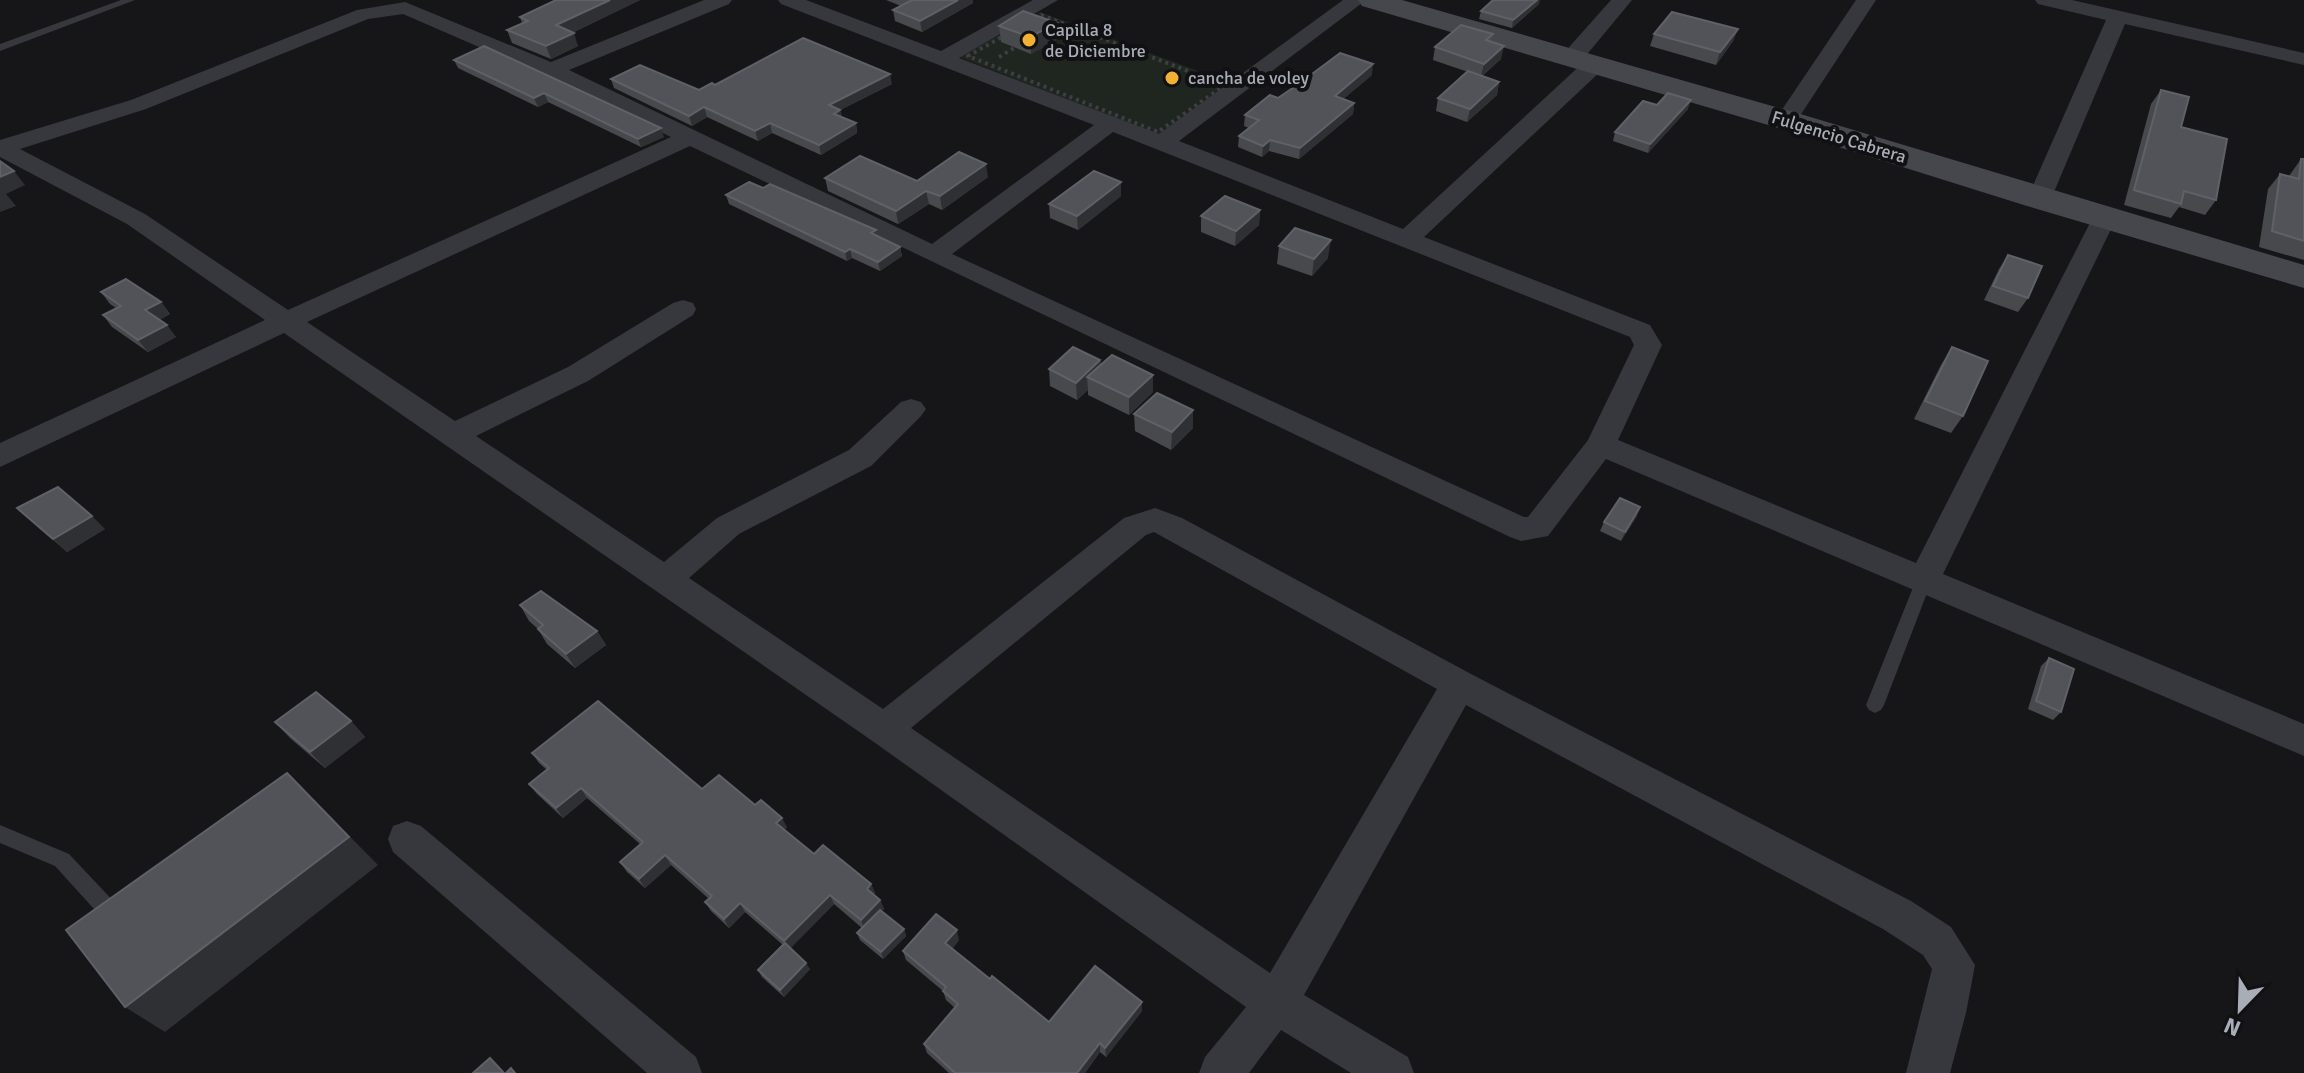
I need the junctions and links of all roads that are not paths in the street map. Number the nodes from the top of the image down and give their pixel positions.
1 (130, 0) edge
2 (722, 0) edge
3 (788, 0) edge
4 (1048, 0) edge
5 (1356, 0) edge
6 (1372, 0) edge
7 (1622, 0) edge
8 (1866, 0) edge
9 (2045, 0) edge
10 (417, 4) edge
11 (2118, 17) junction
12 (0, 48) edge
13 (944, 58) junction
14 (2304, 59) edge
15 (1583, 62) junction
16 (551, 70) junction
17 (1786, 120) junction
18 (1110, 124) junction
19 (688, 138) junction
20 (1160, 138) junction
21 (0, 148) edge
22 (2039, 199) junction
23 (2104, 219) junction
24 (1407, 239) junction
25 (934, 255) junction
26 (2304, 277) edge
27 (683, 309) dead end
28 (286, 321) junction
29 (911, 409) dead end
30 (452, 435) junction
31 (1601, 445) junction
32 (0, 456) edge
33 (665, 580) junction
34 (1924, 580) junction
35 (1459, 684) junction
36 (1875, 705) dead end
37 (884, 729) junction
38 (2304, 740) edge
39 (0, 834) edge
40 (407, 839) dead end
41 (111, 913) edge
42 (1276, 1003) junction
43 (680, 1073) edge
44 (1221, 1073) edge
45 (1392, 1073) edge
46 (1928, 1073) edge

1 - 12 lane
2 - 16 street
3 - 13 street
4 - 13 street
5 - 20 street
6 - 15 main road, Fulgencio Cabrera
7 - 15 street
8 - 17 street
9 - 11 street
10 - 16 street
10 - 21 street
11 - 14 street
11 - 22 street
13 - 18 street
15 - 17 main road, Fulgencio Cabrera
15 - 24 street
16 - 19 street
17 - 22 main road, Fulgencio Cabrera
18 - 20 street
18 - 25 street
19 - 25 street
19 - 28 street
20 - 24 street
21 - 28 street
22 - 23 main road, Fulgencio Cabrera
23 - 26 main road, Fulgencio Cabrera
23 - 34 street
24 - 31 street
25 - 31 street
27 - 30 street
28 - 30 street
28 - 32 street
29 - 33 street
30 - 33 street
31 - 34 street
33 - 37 street
34 - 36 lane
34 - 38 street
35 - 37 street
35 - 42 street
35 - 46 street
37 - 42 street
39 - 41 lane
40 - 43 street
42 - 44 street
42 - 45 street

